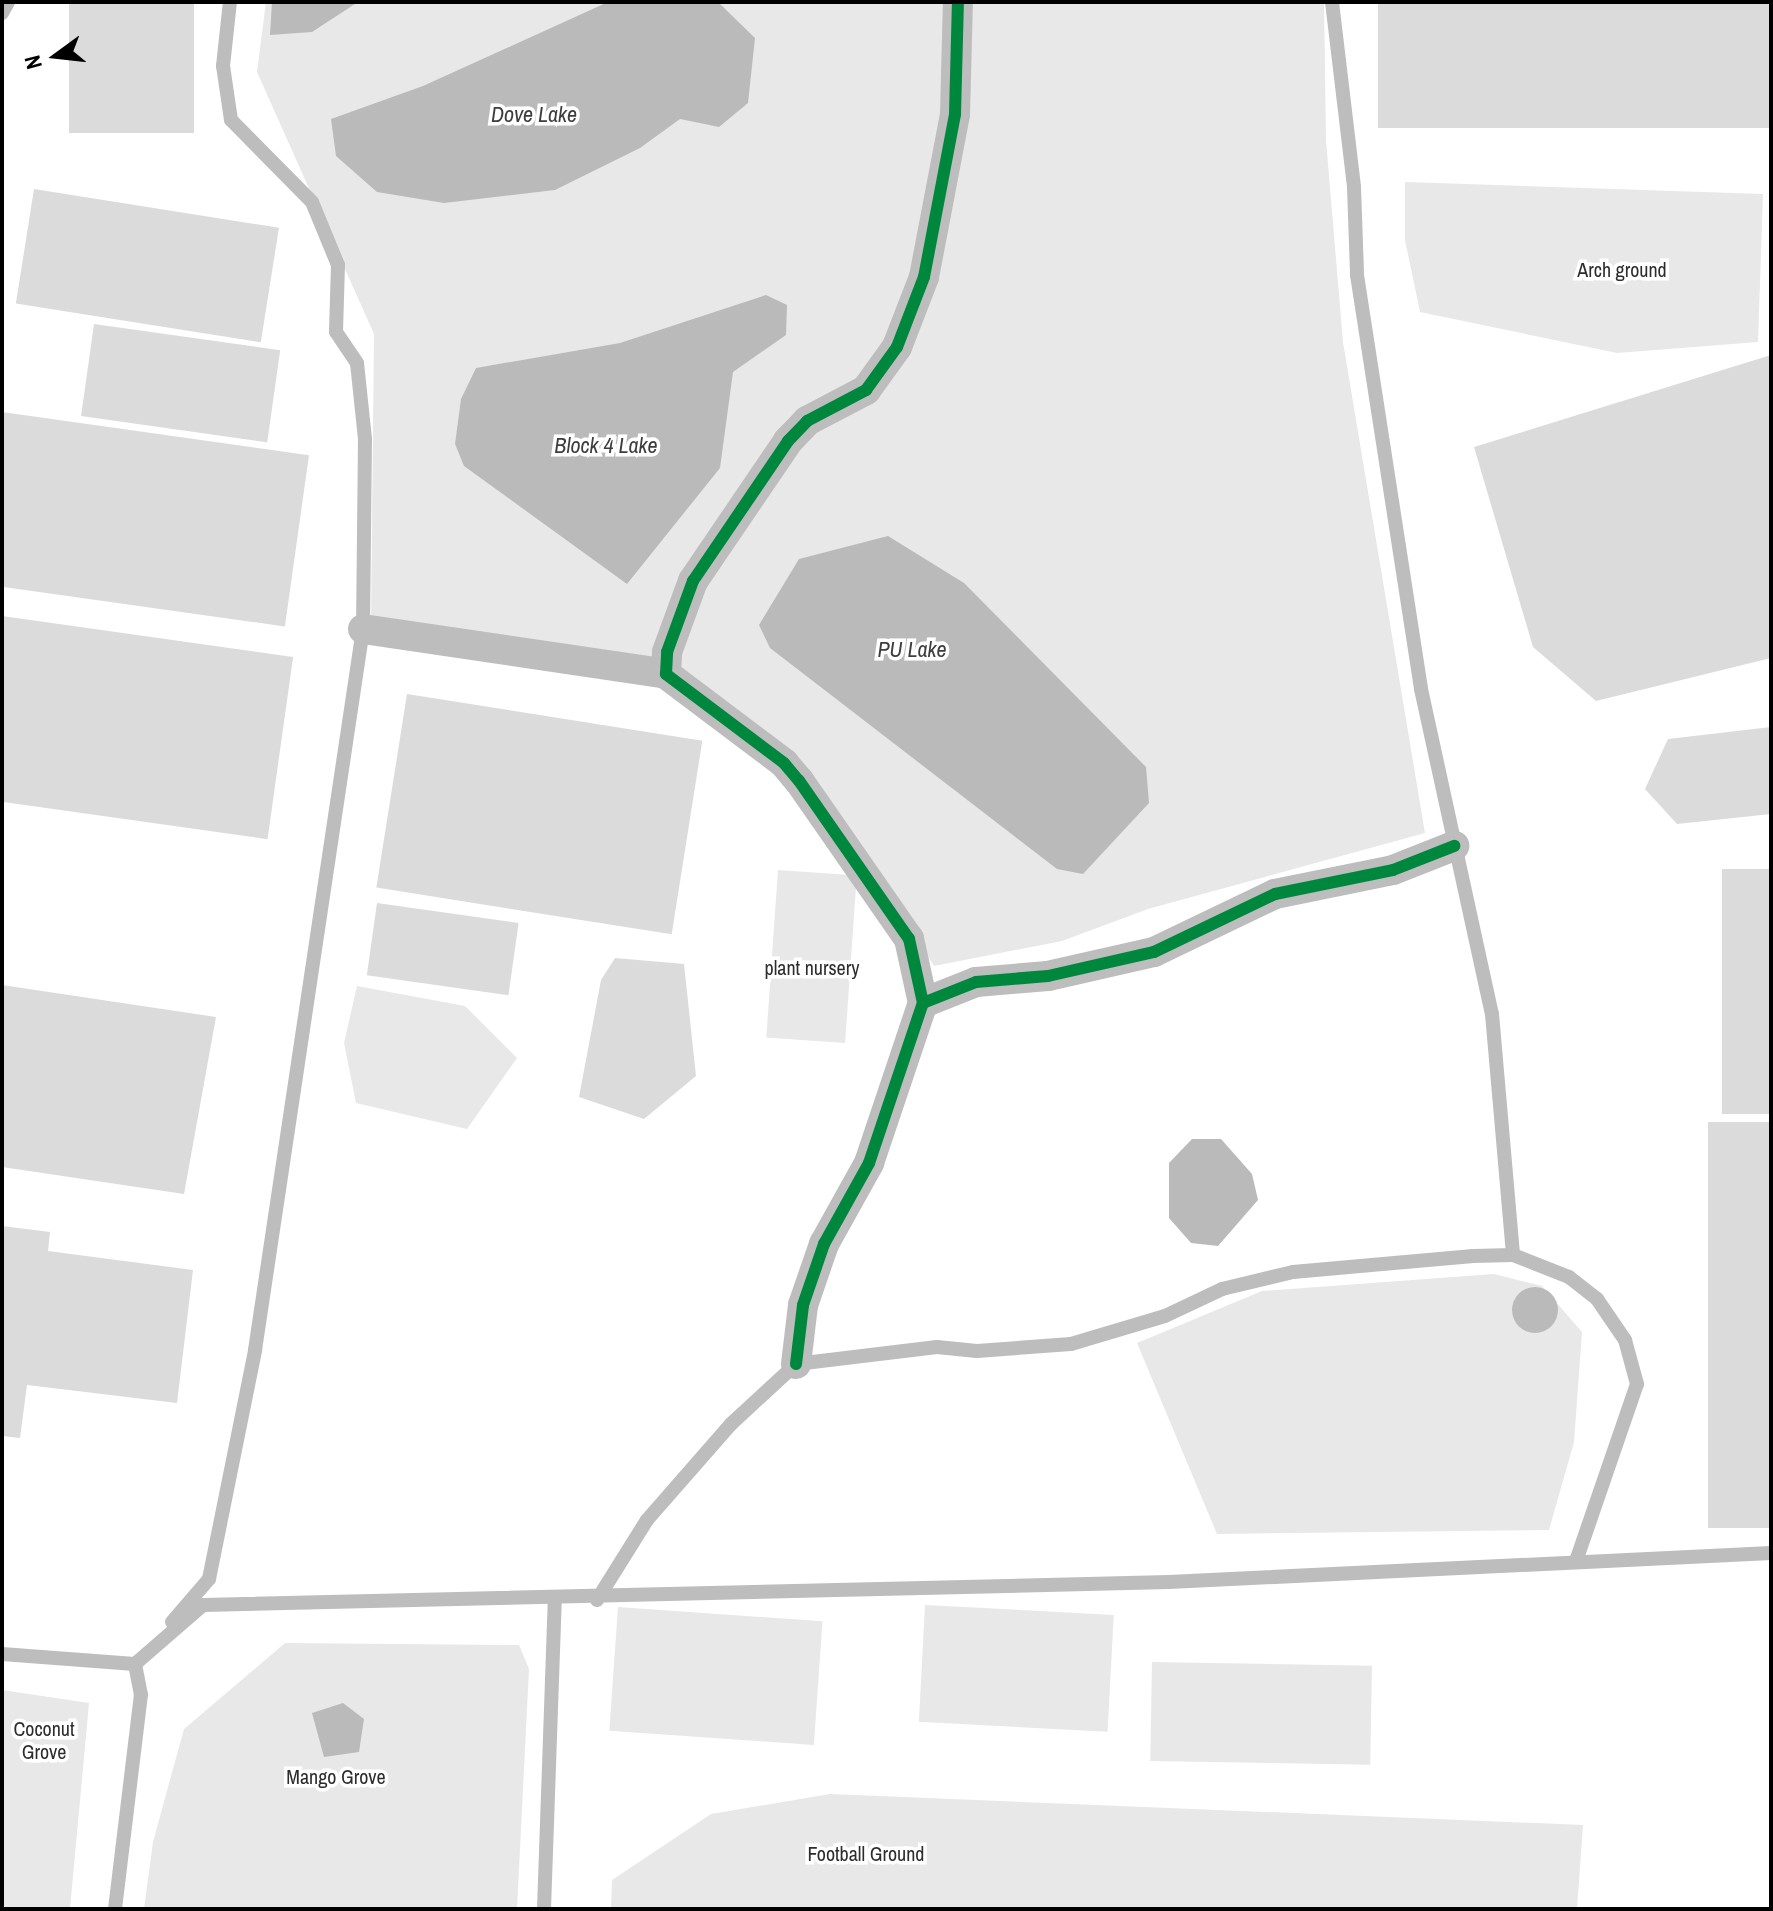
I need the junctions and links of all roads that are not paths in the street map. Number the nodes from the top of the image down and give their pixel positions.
1 (8, 2) edge
2 (230, 2) edge
3 (958, 2) edge
4 (1332, 2) edge
5 (2, 13) edge
6 (363, 629) junction
7 (666, 674) junction
8 (1454, 846) junction
9 (923, 1003) junction
10 (1513, 1255) junction
11 (796, 1364) junction
12 (1771, 1553) edge
13 (1576, 1561) junction
14 (555, 1598) junction
15 (597, 1600) junction
16 (2, 1654) edge
17 (135, 1664) junction
18 (115, 1909) edge
19 (544, 1909) edge

1 - 5 lane
2 - 6 lane
3 - 7 street
4 - 8 lane
6 - 7 street
6 - 17 lane
7 - 9 street
8 - 9 street
8 - 10 lane
9 - 11 street
10 - 11 lane
10 - 13 lane
11 - 15 lane
12 - 13 lane
13 - 15 lane
14 - 15 lane
14 - 17 lane
14 - 19 lane
16 - 17 lane
17 - 18 lane

